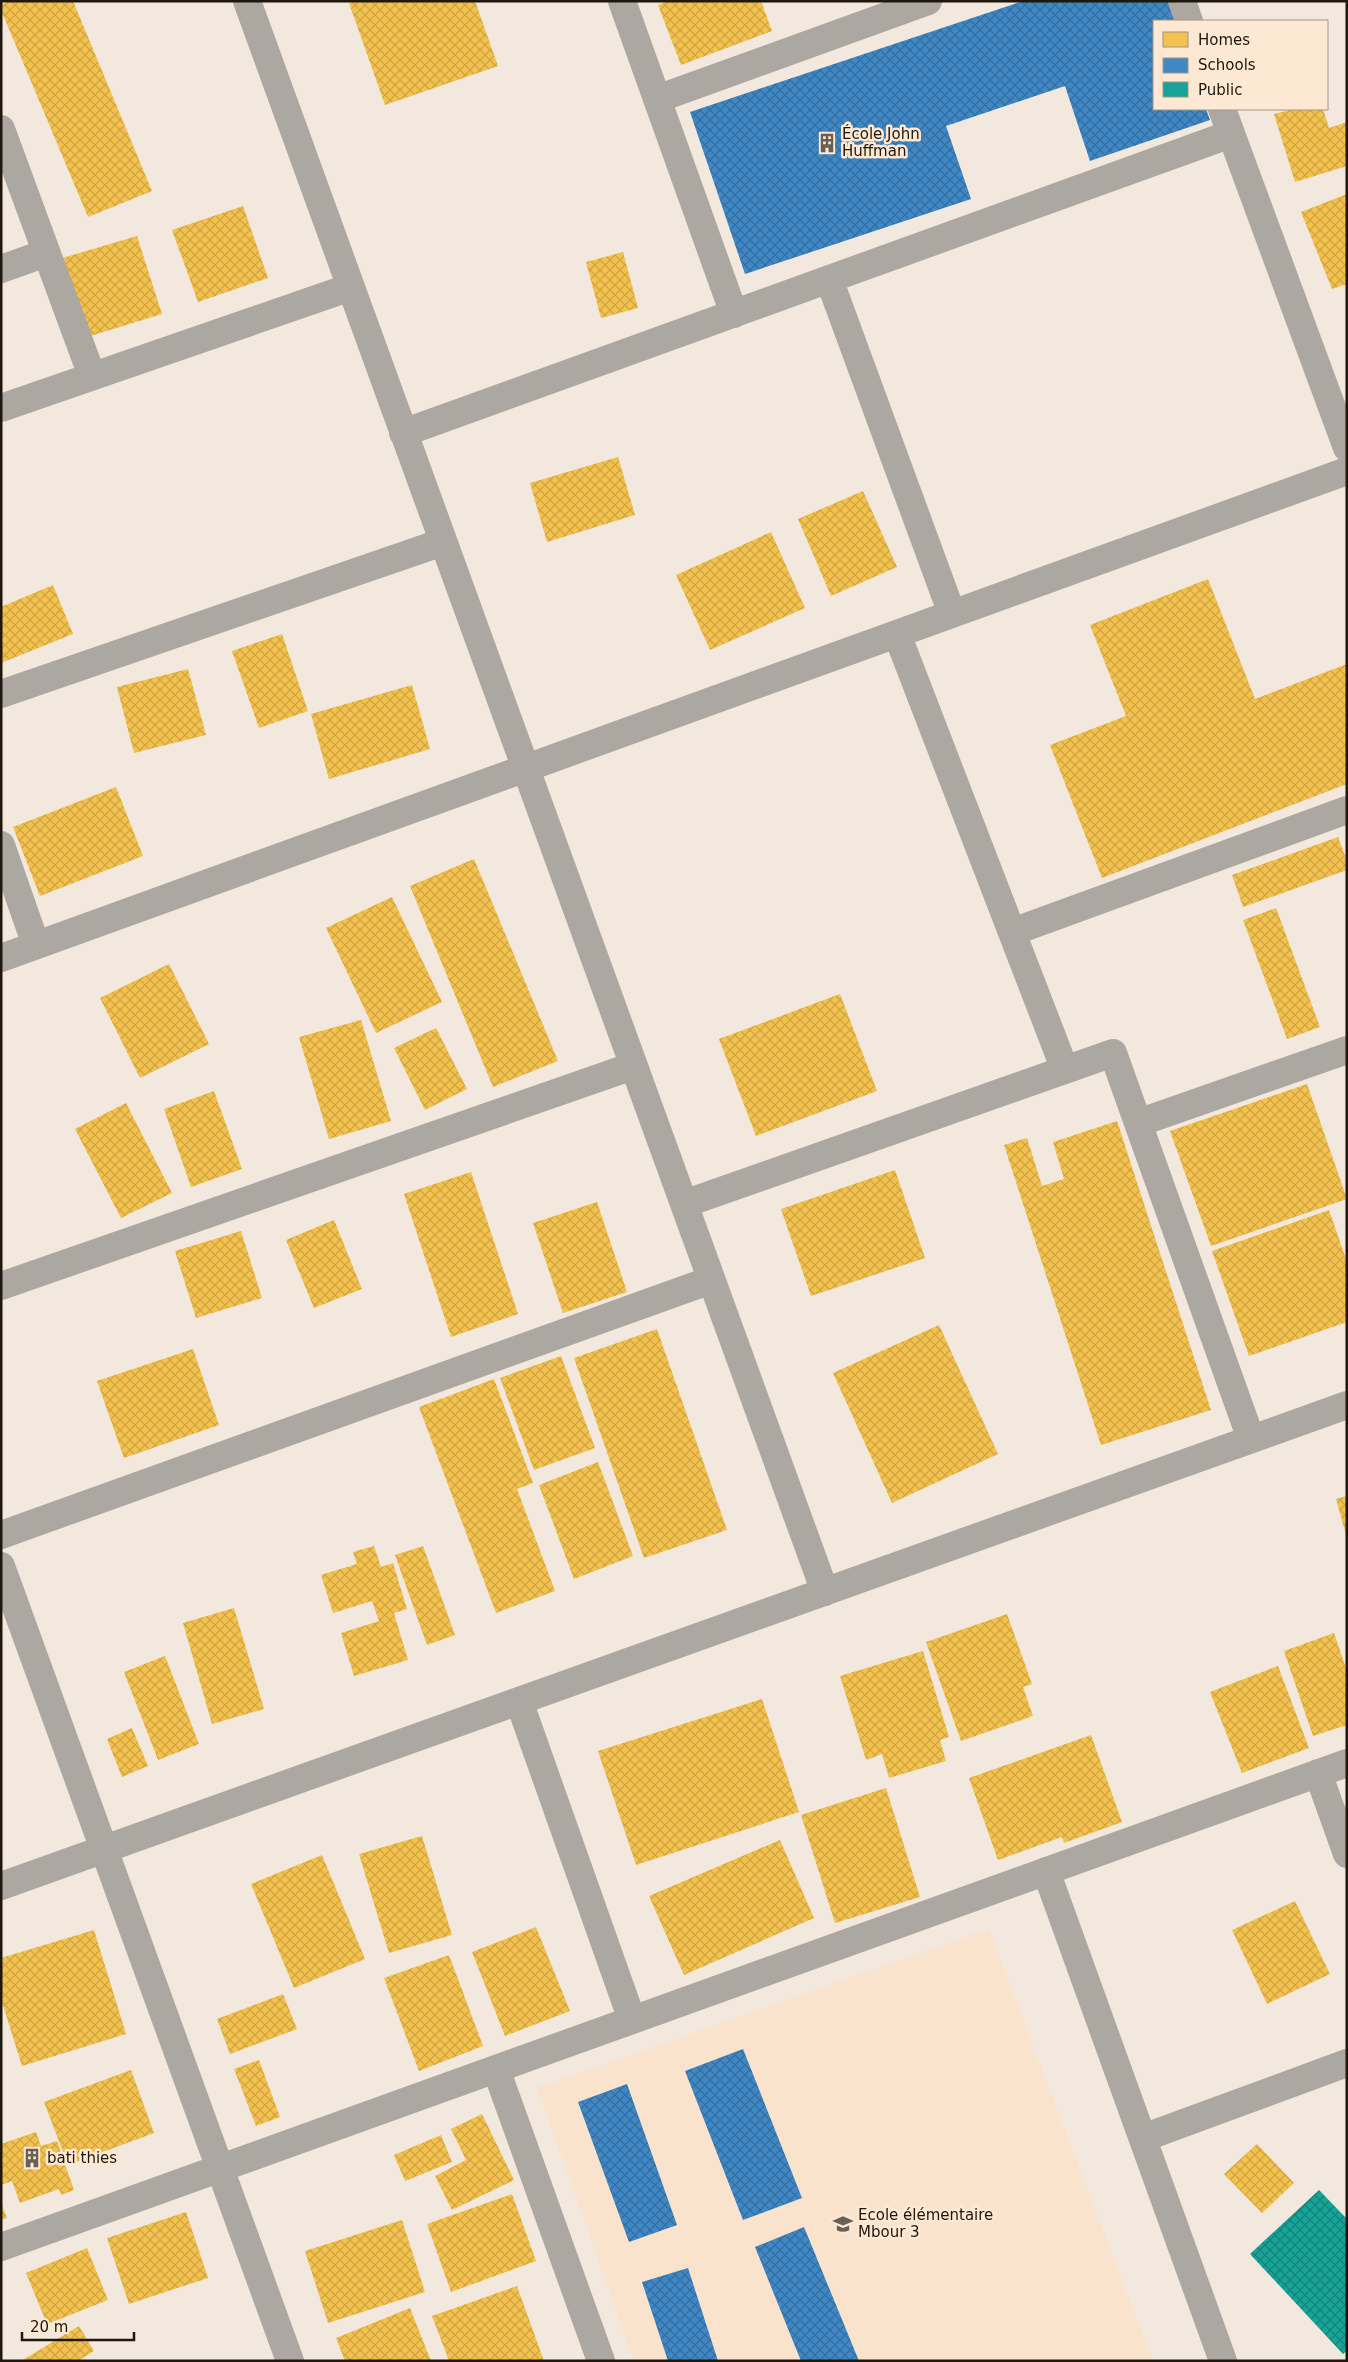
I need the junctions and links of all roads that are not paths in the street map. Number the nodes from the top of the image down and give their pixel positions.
1 (247, 1) edge
2 (622, 1) edge
3 (928, 1) edge
4 (1182, 1) edge
5 (1189, 20) edge
6 (657, 99) junction
7 (1222, 110) edge
8 (1, 130) edge
9 (1231, 134) junction
10 (46, 253) junction
11 (1, 269) edge
12 (829, 279) junction
13 (351, 287) junction
14 (734, 314) junction
15 (92, 376) junction
16 (1, 408) edge
17 (404, 433) junction
18 (1347, 448) edge
19 (1347, 472) edge
20 (443, 542) junction
21 (952, 614) junction
22 (897, 634) junction
23 (1, 694) edge
24 (526, 768) junction
25 (1347, 810) edge
26 (1, 845) edge
27 (1012, 932) junction
28 (36, 945) junction
29 (1, 958) edge
30 (1347, 1050) edge
31 (633, 1066) junction
32 (1065, 1070) junction
33 (1138, 1123) junction
34 (684, 1204) junction
35 (711, 1280) junction
36 (1, 1286) edge
37 (1347, 1405) edge
38 (1251, 1439) junction
39 (1, 1534) edge
40 (1, 1566) edge
41 (825, 1592) junction
42 (519, 1700) junction
43 (1347, 1763) edge
44 (1318, 1773) junction
45 (105, 1849) junction
46 (1347, 1854) edge
47 (1046, 1871) junction
48 (1, 1886) edge
49 (632, 2020) junction
50 (1347, 2063) edge
51 (496, 2069) junction
52 (1143, 2138) junction
53 (220, 2168) junction
54 (1, 2247) edge
55 (290, 2361) edge
56 (601, 2361) edge
57 (1223, 2361) edge

1 - 13 street
2 - 6 street
3 - 6 street
4 - 5 street
6 - 14 street
7 - 9 street
8 - 10 street
9 - 12 street
9 - 18 street
10 - 11 street
10 - 15 street
12 - 14 street
12 - 21 street
13 - 15 street
13 - 17 street
14 - 17 street
15 - 16 street
17 - 20 street
19 - 21 street
20 - 23 street
20 - 24 street
21 - 22 street
22 - 24 street
22 - 27 street
24 - 28 street
24 - 31 street
25 - 27 street
26 - 28 street
27 - 32 street
28 - 29 street
30 - 33 street
31 - 34 street
31 - 36 street
32 - 33 street
32 - 34 street
33 - 38 street
34 - 35 street
35 - 39 street
35 - 41 street
37 - 38 street
38 - 41 street
40 - 45 street
41 - 42 street
42 - 45 street
42 - 49 street
43 - 44 street
44 - 46 street
44 - 47 street
45 - 48 street
45 - 53 street
47 - 49 street
47 - 52 street
49 - 51 street
50 - 52 street
51 - 53 street
51 - 56 street
52 - 57 street
53 - 54 street
53 - 55 street

